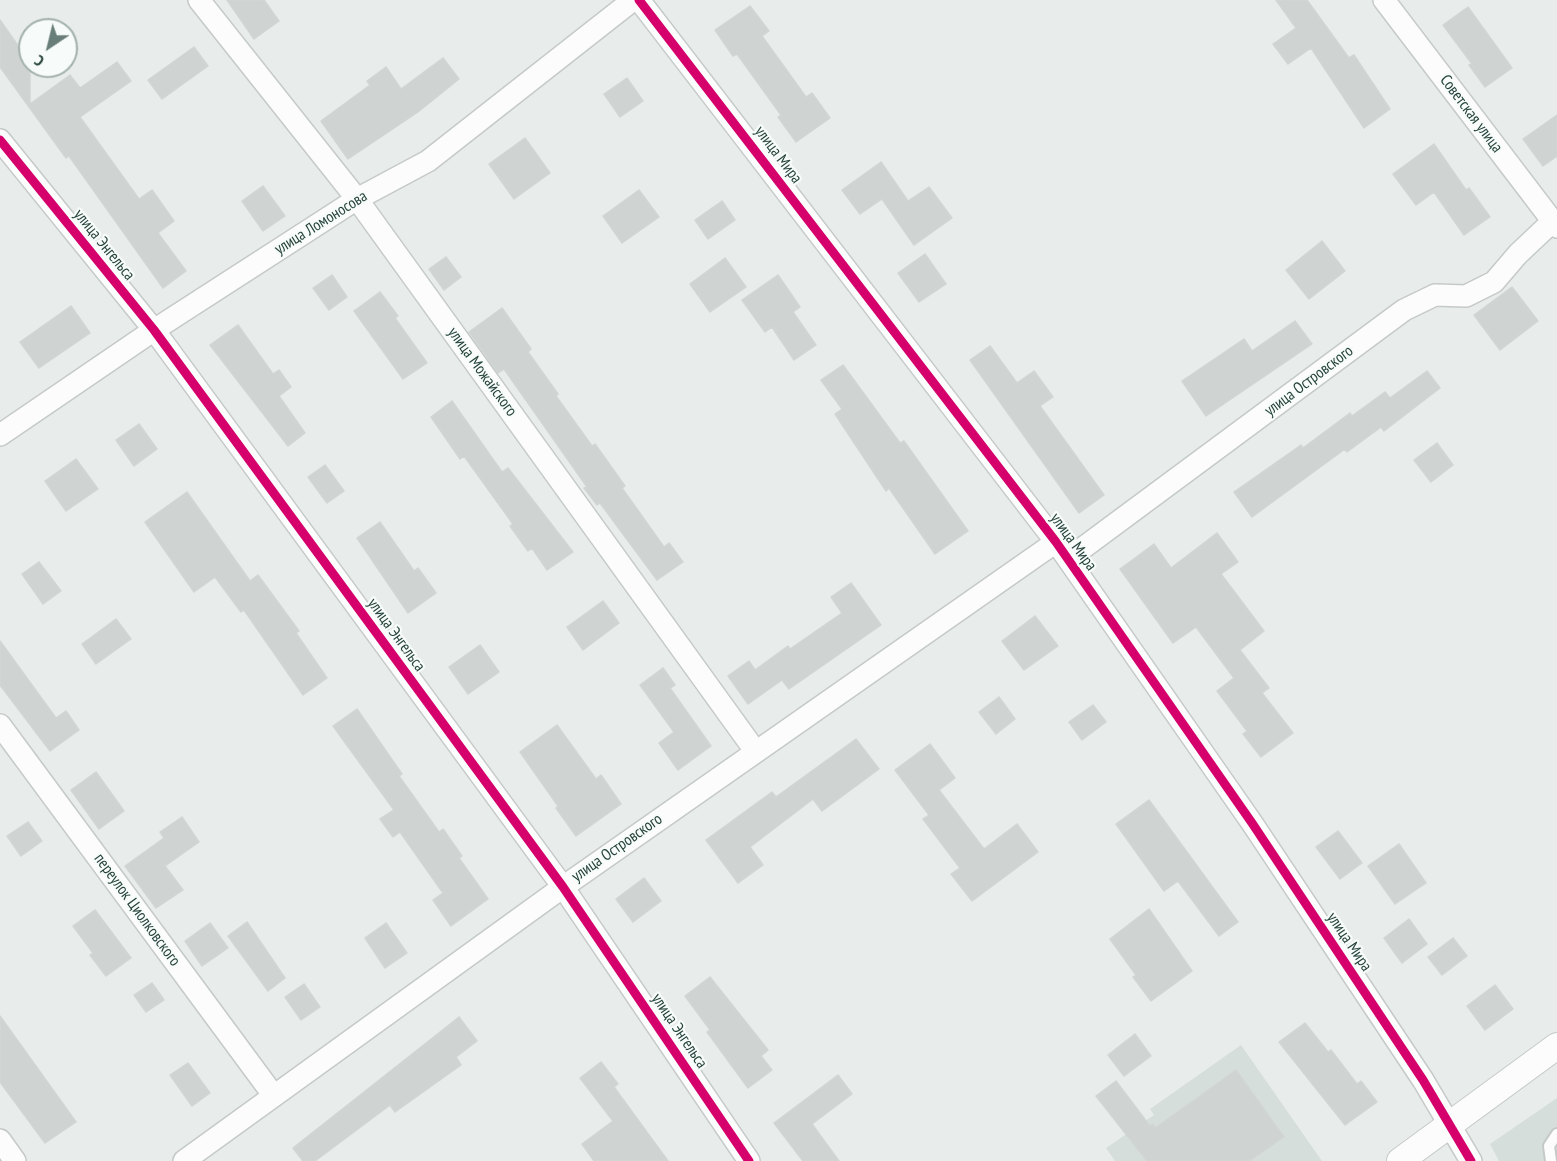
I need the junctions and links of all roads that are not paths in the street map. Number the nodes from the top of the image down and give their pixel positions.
1 (199, 0) edge
2 (1384, 0) edge
3 (646, 3) edge
4 (0, 140) edge
5 (357, 200) junction
6 (1555, 224) edge
7 (154, 330) junction
8 (0, 435) edge
9 (1062, 551) junction
10 (0, 725) edge
11 (756, 752) junction
12 (563, 887) junction
13 (1557, 1046) edge
14 (273, 1096) junction
15 (1450, 1124) junction
16 (1557, 1134) edge
17 (0, 1140) edge
18 (15, 1161) edge
19 (184, 1161) edge
20 (749, 1161) edge
21 (1400, 1161) edge
22 (1471, 1161) edge
23 (1551, 1161) edge

1 - 5 street, улица Можайского
2 - 6 street, Советская улица
3 - 5 street, улица Ломоносова
3 - 9 street, улица Мира
4 - 7 street, улица Энгельса
5 - 7 street, улица Ломоносова
5 - 11 street, улица Можайского
6 - 9 street, улица Островского
7 - 8 street, улица Ломоносова
7 - 12 street, улица Энгельса
9 - 11 street, улица Островского
9 - 15 street, улица Мира
10 - 14 street, переулок Циолковского
11 - 12 street, улица Островского
12 - 14 street, улица Островского
12 - 20 street, улица Энгельса
13 - 15 street
14 - 19 street, улица Островского
15 - 21 street
15 - 22 street, улица Мира
16 - 23 lane
17 - 18 street

